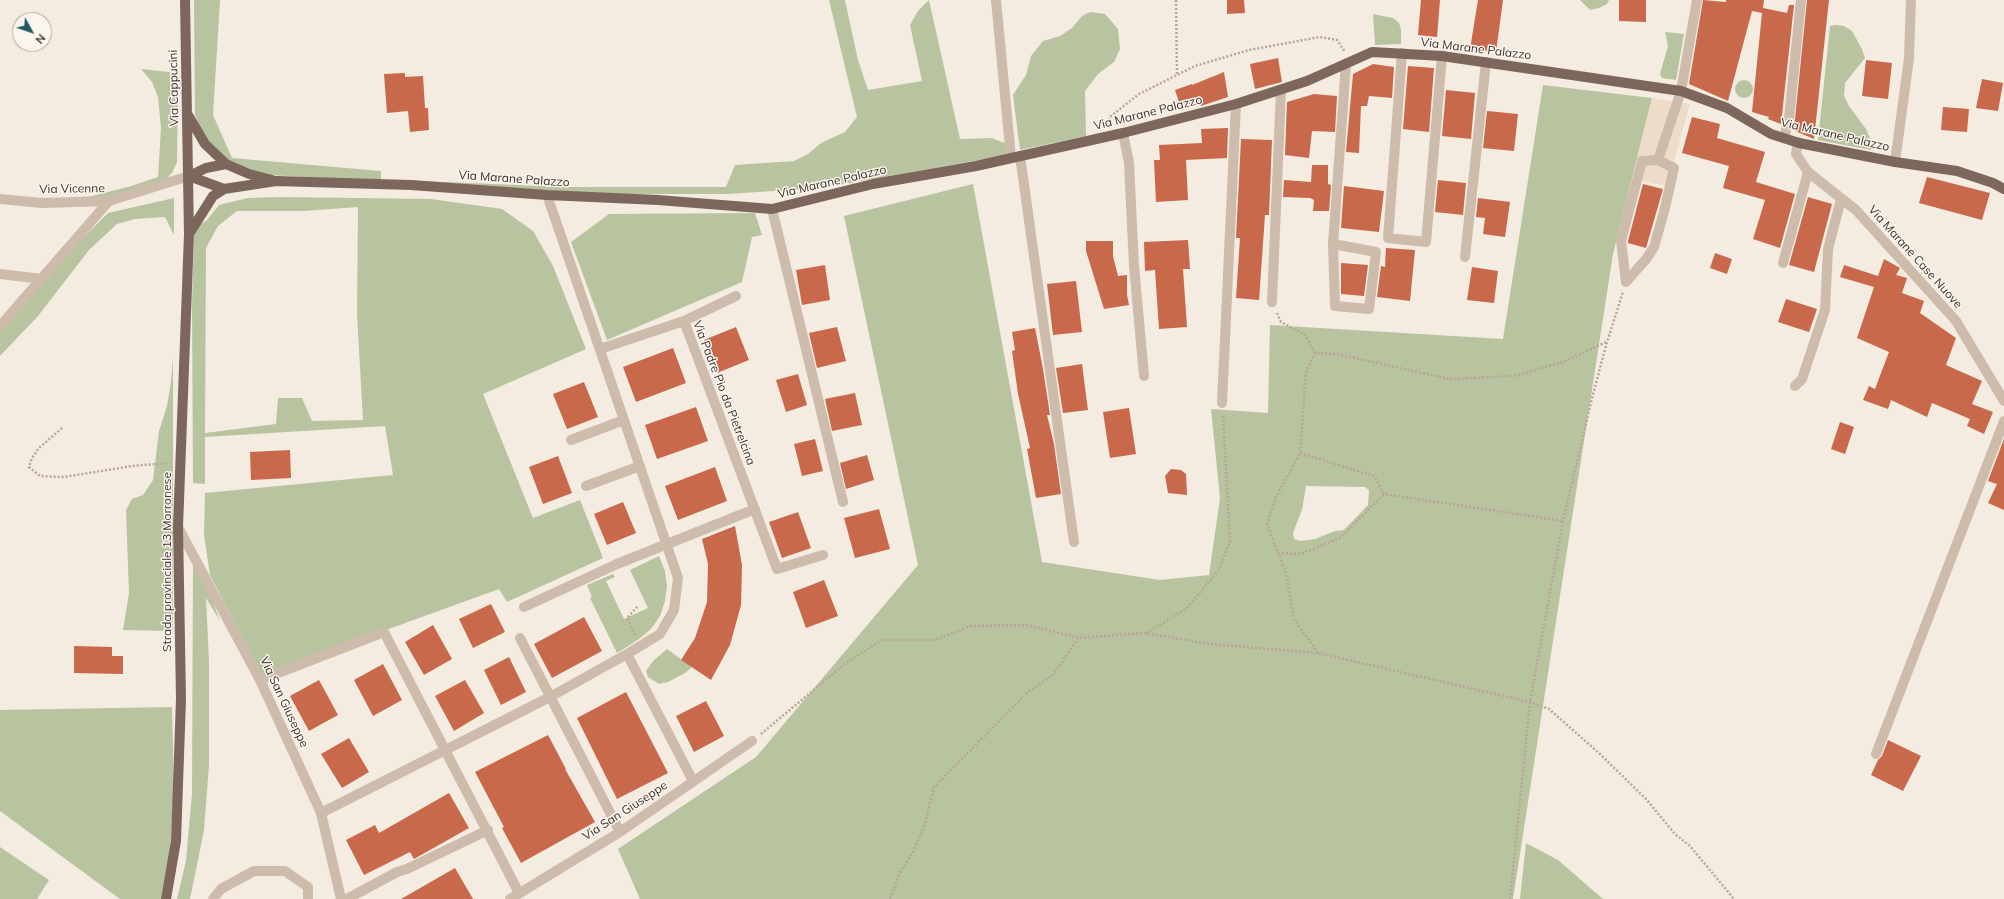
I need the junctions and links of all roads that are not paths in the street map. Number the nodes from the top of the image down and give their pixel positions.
1 (185, 0) edge
2 (996, 0) edge
3 (1697, 0) edge
4 (1801, 0) edge
5 (1911, 0) edge
6 (1402, 53) junction
7 (1442, 56) junction
8 (1486, 62) junction
9 (1346, 64) junction
10 (1281, 90) junction
11 (1680, 91) junction
12 (1236, 104) junction
13 (188, 113) junction
14 (1123, 133) junction
15 (1784, 138) junction
16 (1798, 142) junction
17 (1016, 157) junction
18 (1658, 160) junction
19 (1895, 162) junction
20 (226, 164) junction
21 (1808, 172) junction
22 (189, 176) junction
23 (276, 181) junction
24 (224, 189) junction
25 (2004, 189) edge
26 (547, 195) junction
27 (0, 199) edge
28 (1842, 199) junction
29 (109, 201) junction
30 (772, 210) junction
31 (189, 234) junction
32 (1333, 244) junction
33 (1465, 257) dead end
34 (1782, 263) dead end
35 (0, 274) edge
36 (42, 279) junction
37 (736, 296) dead end
38 (1272, 302) road end
39 (684, 321) junction
40 (0, 326) edge
41 (600, 349) junction
42 (1144, 376) dead end
43 (1795, 386) dead end
44 (2004, 402) edge
45 (1222, 403) road end
46 (624, 420) junction
47 (2004, 421) edge
48 (571, 440) dead end
49 (640, 466) junction
50 (586, 486) dead end
51 (843, 502) dead end
52 (755, 509) junction
53 (178, 527) junction
54 (1074, 542) dead end
55 (667, 545) junction
56 (823, 555) dead end
57 (524, 607) dead end
58 (520, 638) dead end
59 (627, 654) junction
60 (260, 680) junction
61 (550, 697) junction
62 (752, 741) road end
63 (445, 750) junction
64 (1876, 754) dead end
65 (693, 781) junction
66 (321, 813) junction
67 (488, 830) junction
68 (620, 832) junction
69 (519, 893) junction
70 (166, 899) edge
71 (213, 899) edge
72 (308, 899) edge
73 (341, 899) edge
74 (347, 899) edge
75 (510, 899) edge

1 - 13 main road, Via Cappucini
2 - 17 street
3 - 11 street
4 - 15 street
5 - 19 street
6 - 7 main road, Via Marane Palazzo
6 - 7 street
6 - 9 main road, Via Marane Palazzo
7 - 8 main road, Via Marane Palazzo
8 - 11 main road, Via Marane Palazzo
8 - 33 street
9 - 10 main road, Via Marane Palazzo
9 - 32 street
10 - 12 main road, Via Marane Palazzo
10 - 38 street
11 - 15 main road, Via Marane Palazzo
11 - 18 street
12 - 14 main road, Via Marane Palazzo
12 - 45 street
13 - 20 main road, Via Marane Palazzo
13 - 22 main road, Via Cappucini
14 - 17 main road, Via Marane Palazzo
14 - 42 street
15 - 16 main road, Via Marane Palazzo
16 - 19 main road, Via Marane Palazzo
16 - 21 street, Via Marane Case Nuove
17 - 30 main road, Via Marane Palazzo
17 - 54 street
18 - 18 street
19 - 25 main road, Via Marane Palazzo
20 - 22 main road
20 - 23 main road, Via Marane Palazzo
21 - 28 street, Via Marane Case Nuove
21 - 34 street
22 - 24 main road, Via Marane Palazzo
22 - 29 street, Via Vicenne
22 - 31 main road, Strada provinciale 13 Morronese
23 - 24 main road, Via Marane Palazzo
23 - 26 main road, Via Marane Palazzo
24 - 31 main road
26 - 30 main road, Via Marane Palazzo
26 - 41 street
27 - 29 street, Via Vicenne
28 - 43 street
28 - 44 street, Via Marane Case Nuove
29 - 36 street
30 - 51 street
31 - 53 main road, Strada provinciale 13 Morronese
32 - 32 street
35 - 36 street
36 - 40 street
37 - 39 street
39 - 41 street, Via Padre Pio da Pietrelcina
39 - 52 street, Via Padre Pio da Pietrelcina
41 - 46 street
46 - 48 street
46 - 49 street
47 - 64 street
49 - 50 street
49 - 55 street
52 - 55 street
52 - 56 street, Via Padre Pio da Pietrelcina
53 - 60 street, Via San Giuseppe
53 - 70 main road, Strada provinciale 13 Morronese
55 - 57 street
55 - 59 street
58 - 61 street
59 - 61 street
59 - 65 street
60 - 63 street
60 - 66 street, Via San Giuseppe
61 - 63 street
61 - 68 street
62 - 65 street, Via San Giuseppe
63 - 66 street
63 - 67 street
65 - 68 street, Via San Giuseppe
66 - 73 street, Via San Giuseppe
67 - 69 street
67 - 74 street
68 - 69 street, Via San Giuseppe
69 - 75 street, Via San Giuseppe
71 - 72 street

